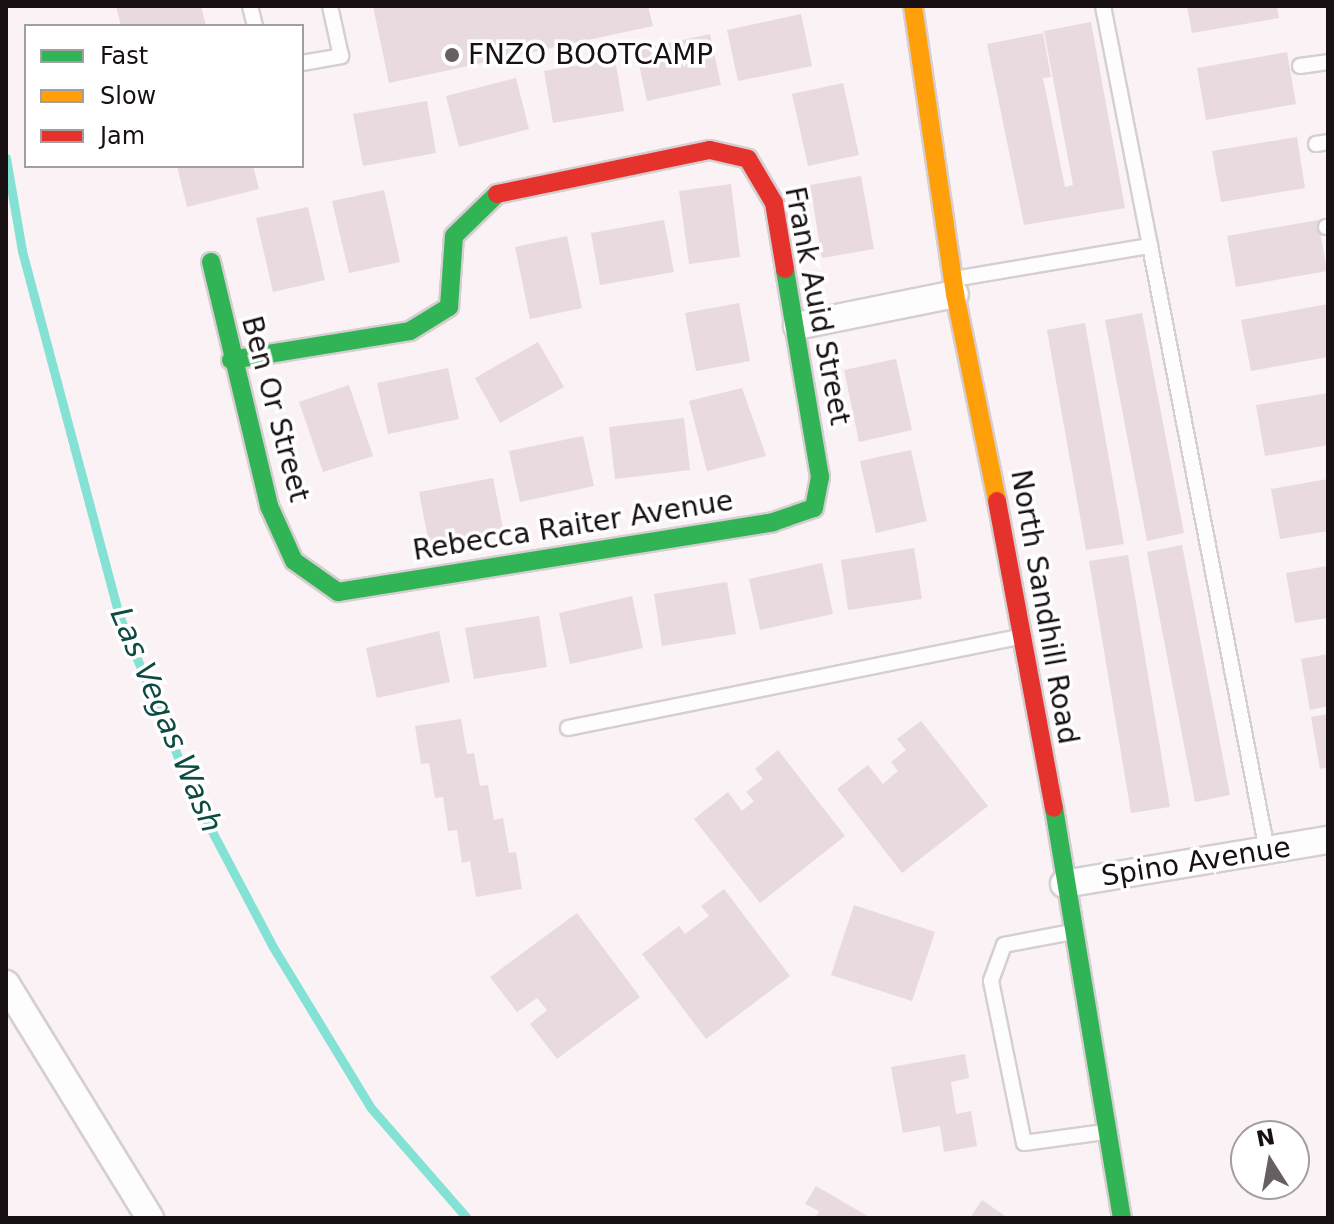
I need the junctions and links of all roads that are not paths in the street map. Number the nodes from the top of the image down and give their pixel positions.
1 (330, 6) edge
2 (1103, 6) edge
3 (918, 8) edge
4 (1328, 62) edge
5 (304, 63) edge
6 (1300, 66) dead end
7 (1150, 246) junction
8 (211, 262) dead end
9 (954, 287) junction
10 (797, 326) junction
11 (231, 360) junction
12 (814, 508) joint
13 (338, 592) joint
14 (1025, 636) junction
15 (568, 728) dead end
16 (1328, 840) edge
17 (1267, 850) junction
18 (1064, 884) junction
19 (1072, 932) junction
20 (6, 984) edge
21 (1109, 1132) junction
22 (150, 1218) edge
23 (1122, 1218) edge

1 - 5 lane
2 - 7 lane
3 - 9 street, North Sandhill Road
4 - 6 lane
7 - 9 lane
7 - 17 lane
8 - 11 street, Ben Or Street
9 - 10 street
9 - 14 street, North Sandhill Road
10 - 11 street, Frank Auid Street
10 - 12 street, Frank Auid Street
11 - 13 street, Ben Or Street
12 - 13 street, Rebecca Raiter Avenue
14 - 15 lane
14 - 18 street, North Sandhill Road
16 - 17 street, Spino Avenue
17 - 18 street, Spino Avenue
18 - 19 street, North Sandhill Road
19 - 21 street, North Sandhill Road
19 - 21 lane
20 - 22 street
21 - 23 street, North Sandhill Road

